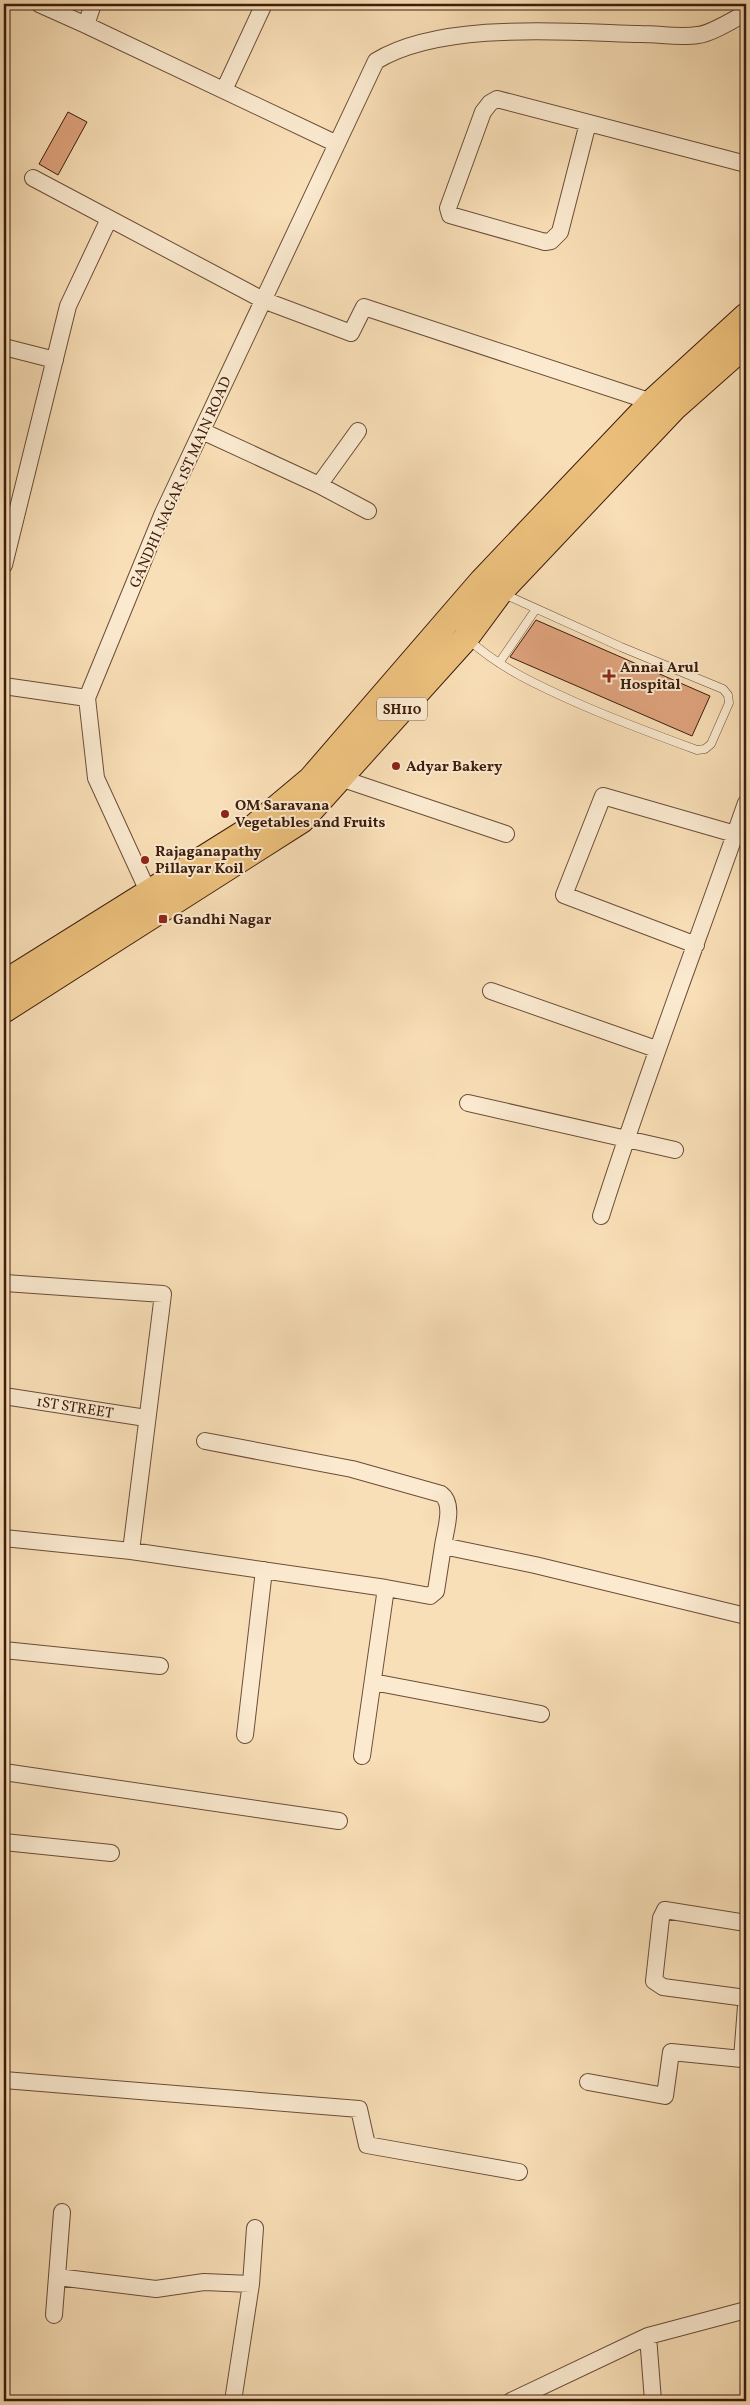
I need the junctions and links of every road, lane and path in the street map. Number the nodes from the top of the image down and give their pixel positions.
1 (39, 4) edge
2 (93, 4) edge
3 (264, 4) edge
4 (746, 13) edge
5 (86, 25) junction
6 (224, 90) junction
7 (588, 123) junction
8 (337, 144) junction
9 (746, 164) edge
10 (33, 178) dead end
11 (109, 218) junction
12 (263, 300) junction
13 (746, 316) edge
14 (746, 344) edge
15 (4, 347) edge
16 (55, 360) junction
17 (652, 402) junction
18 (202, 431) junction
19 (358, 431) dead end
20 (319, 485) junction
21 (368, 511) dead end
22 (4, 565) edge
23 (500, 592) junction
24 (536, 609) junction
25 (466, 638) junction
26 (499, 663) junction
27 (4, 686) edge
28 (87, 698) junction
29 (340, 778) junction
30 (746, 803) edge
31 (506, 834) dead end
32 (735, 834) junction
33 (154, 902) junction
34 (696, 945) junction
35 (4, 983) edge
36 (492, 991) dead end
37 (4, 1010) edge
38 (656, 1049) junction
39 (468, 1103) dead end
40 (625, 1139) junction
41 (676, 1150) dead end
42 (601, 1216) dead end
43 (5, 1284) edge
44 (4, 1396) edge
45 (146, 1418) junction
46 (205, 1441) dead end
47 (4, 1538) edge
48 (444, 1546) junction
49 (131, 1550) junction
50 (264, 1570) junction
51 (386, 1588) junction
52 (746, 1616) edge
53 (4, 1650) edge
54 (160, 1666) dead end
55 (373, 1682) junction
56 (541, 1714) dead end
57 (245, 1735) dead end
58 (362, 1756) dead end
59 (4, 1772) edge
60 (339, 1821) dead end
61 (4, 1842) edge
62 (111, 1853) dead end
63 (746, 1923) edge
64 (746, 1998) edge
65 (746, 2006) edge
66 (4, 2080) edge
67 (588, 2082) dead end
68 (519, 2172) dead end
69 (62, 2212) dead end
70 (255, 2228) dead end
71 (57, 2277) junction
72 (251, 2284) junction
73 (746, 2310) edge
74 (54, 2315) dead end
75 (648, 2336) junction
76 (515, 2400) edge
77 (233, 2401) edge
78 (653, 2401) edge

1 - 5 street
2 - 5 street
3 - 6 street
4 - 8 street, GANDHI NAGAR 1ST MAIN ROAD
5 - 6 street
6 - 8 street
7 - 7 street
7 - 9 street
8 - 12 street, GANDHI NAGAR 1ST MAIN ROAD
10 - 11 street
11 - 12 street
11 - 16 street
12 - 17 street
12 - 18 street, GANDHI NAGAR 1ST MAIN ROAD
13 - 17 main road, SH110
14 - 23 main road, SH110
15 - 16 street
16 - 22 street
17 - 33 main road, SH110
18 - 20 street
18 - 28 street, GANDHI NAGAR 1ST MAIN ROAD
19 - 20 street
20 - 21 street
23 - 24 lane
23 - 25 main road, SH110
24 - 26 lane
24 - 26 lane
25 - 26 lane
25 - 29 main road, SH110
27 - 28 street
28 - 33 street, GANDHI NAGAR 1ST MAIN ROAD
29 - 31 street
29 - 33 main road, SH110
30 - 32 street
32 - 34 street
32 - 34 street
33 - 35 main road, SH110
33 - 37 main road, SH110
34 - 38 street
36 - 38 street
38 - 40 street
39 - 40 street
40 - 41 street
40 - 42 street
43 - 45 street
44 - 45 street, 1ST STREET
45 - 49 street
46 - 48 street
47 - 49 street
48 - 51 street
48 - 52 street
49 - 50 street
50 - 51 street
50 - 57 street
51 - 55 street
53 - 54 street
55 - 56 street
55 - 58 street
59 - 60 street
61 - 62 street
63 - 64 street
65 - 67 street
66 - 68 street
69 - 71 street
70 - 72 street
71 - 72 street
71 - 74 street
72 - 77 street
73 - 75 street
75 - 76 street
75 - 78 street

